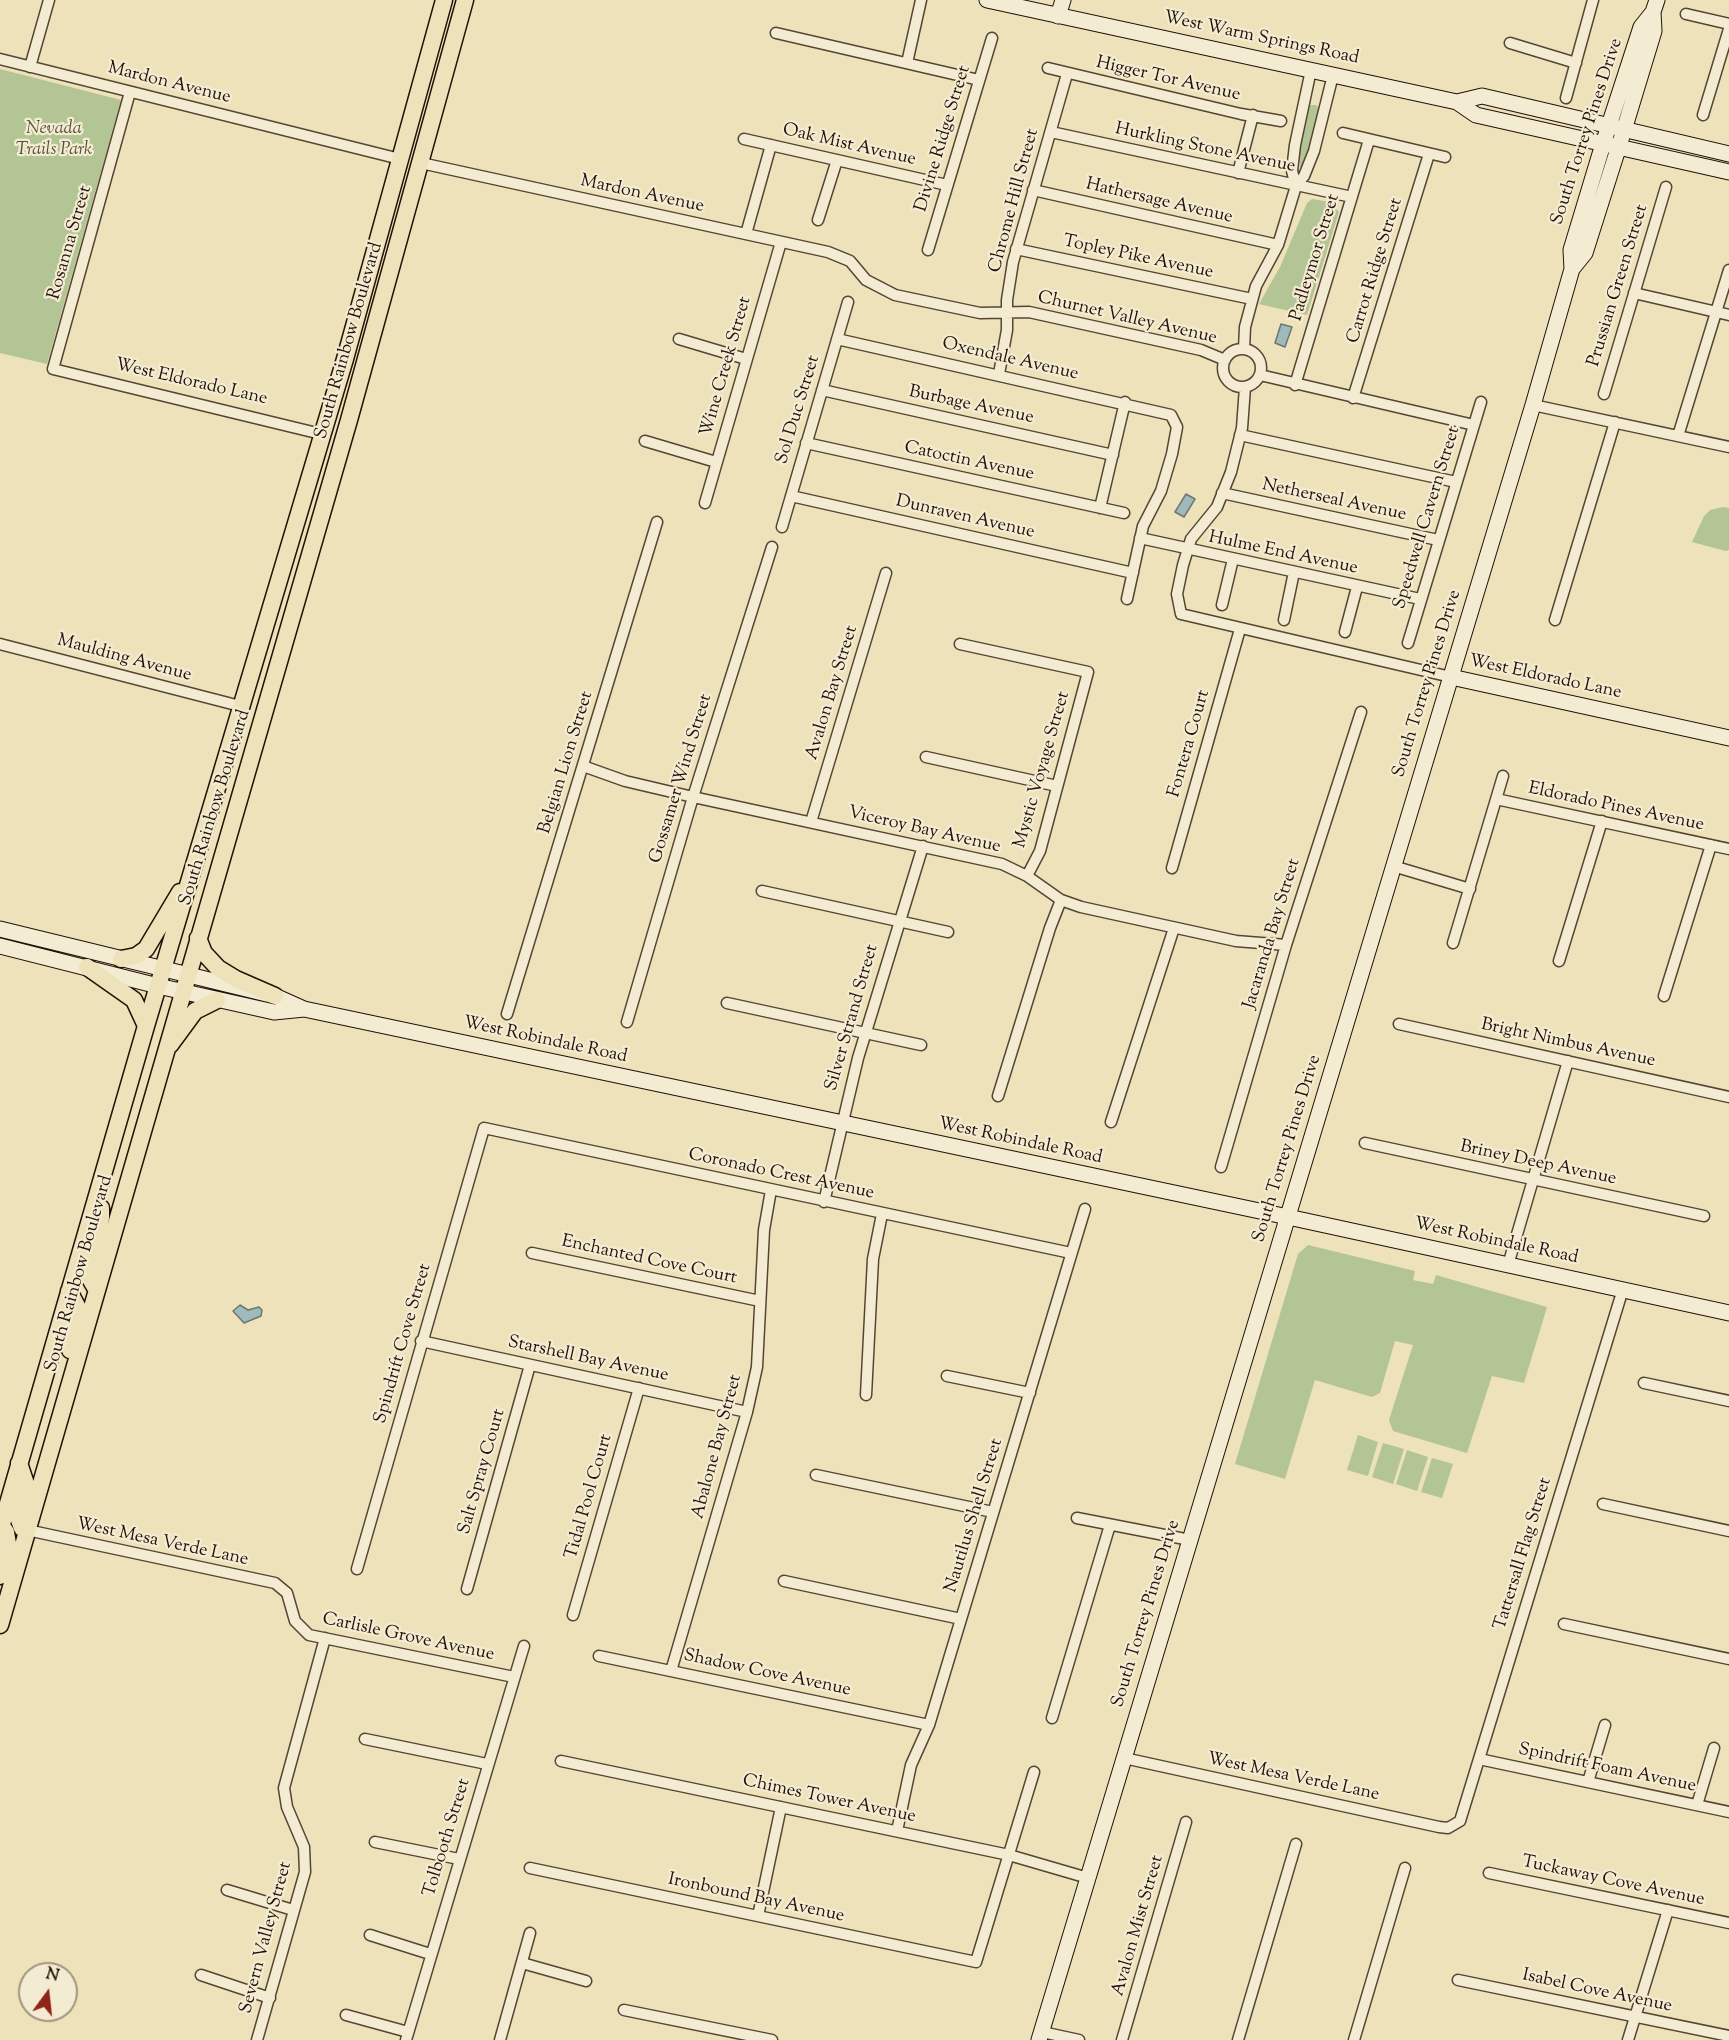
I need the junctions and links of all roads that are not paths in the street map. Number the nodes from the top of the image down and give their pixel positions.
1 (50, 0) edge
2 (444, 0) edge
3 (465, 0) edge
4 (921, 0) edge
5 (987, 0) edge
6 (1063, 0) edge
7 (1593, 0) edge
8 (1655, 6) edge
9 (1686, 14) dead end
10 (1058, 16) junction
11 (1729, 24) edge
12 (1729, 29) edge
13 (776, 33) dead end
14 (992, 38) dead end
15 (1510, 43) dead end
16 (0, 59) edge
17 (907, 63) junction
18 (1576, 63) junction
19 (30, 67) junction
20 (1048, 68) dead end
21 (1311, 70) junction
22 (424, 74) junction
23 (1067, 74) junction
24 (1333, 75) junction
25 (979, 80) junction
26 (130, 92) junction
27 (1566, 98) dead end
28 (1457, 102) junction
29 (1253, 115) junction
30 (1703, 115) dead end
31 (1281, 121) dead end
32 (1617, 128) junction
33 (1051, 132) junction
34 (1343, 133) dead end
35 (744, 140) dead end
36 (1369, 140) junction
37 (771, 146) junction
38 (1610, 146) junction
39 (1429, 154) junction
40 (1729, 154) edge
41 (1445, 157) dead end
42 (400, 159) junction
43 (837, 160) junction
44 (421, 163) junction
45 (1729, 172) edge
46 (1238, 173) junction
47 (948, 185) junction
48 (1296, 186) junction
49 (1666, 187) dead end
50 (1033, 190) junction
51 (1352, 197) junction
52 (818, 220) dead end
53 (746, 234) junction
54 (780, 242) junction
55 (1278, 245) junction
56 (1016, 249) junction
57 (928, 250) dead end
58 (395, 252) junction
59 (854, 265) joint
60 (1729, 270) edge
61 (1634, 293) junction
62 (1252, 299) junction
63 (848, 302) dead end
64 (1716, 312) junction
65 (1008, 313) junction
66 (1729, 315) edge
67 (679, 339) dead end
68 (837, 339) junction
69 (1244, 349) junction
70 (345, 359) junction
71 (746, 359) junction
72 (1225, 360) junction
73 (53, 369) joint
74 (999, 374) junction
75 (1260, 375) junction
76 (1295, 385) junction
77 (1245, 387) junction
78 (822, 390) junction
79 (1604, 394) dead end
80 (1353, 398) junction
81 (1125, 402) junction
82 (1481, 402) dead end
83 (1533, 405) junction
84 (349, 420) junction
85 (1615, 422) junction
86 (1474, 425) junction
87 (321, 434) junction
88 (1240, 435) junction
89 (1678, 436) junction
90 (645, 441) dead end
91 (806, 443) junction
92 (1729, 447) edge
93 (1113, 454) junction
94 (716, 462) junction
95 (1456, 482) junction
96 (1222, 493) junction
97 (791, 496) junction
98 (326, 500) junction
99 (705, 502) dead end
100 (1100, 508) junction
101 (1124, 513) dead end
102 (657, 522) dead end
103 (782, 527) dead end
104 (1140, 538) junction
105 (1438, 540) junction
106 (772, 548) dead end
107 (1188, 550) junction
108 (1233, 559) junction
109 (1294, 572) junction
110 (886, 573) dead end
111 (1133, 573) junction
112 (1357, 587) junction
113 (1126, 598) dead end
114 (1420, 599) junction
115 (1222, 605) dead end
116 (1284, 620) dead end
117 (1555, 620) dead end
118 (1240, 629) junction
119 (1345, 632) dead end
120 (261, 636) junction
121 (1407, 643) dead end
122 (0, 644) edge
123 (960, 644) dead end
124 (1451, 677) junction
125 (240, 706) junction
126 (266, 711) junction
127 (1361, 712) dead end
128 (1729, 738) edge
129 (926, 757) dead end
130 (583, 766) junction
131 (1503, 776) dead end
132 (1057, 786) junction
133 (243, 787) junction
134 (693, 797) junction
135 (1496, 799) junction
136 (811, 822) junction
137 (1602, 822) junction
138 (1711, 845) junction
139 (923, 846) junction
140 (1729, 849) edge
141 (195, 865) junction
142 (1393, 866) junction
143 (1172, 868) dead end
144 (1027, 876) junction
145 (1470, 889) junction
146 (762, 891) dead end
147 (1061, 900) junction
148 (899, 921) junction
149 (1174, 928) junction
150 (0, 929) edge
151 (948, 932) dead end
152 (19, 934) junction
153 (0, 937) edge
154 (198, 938) junction
155 (1453, 944) dead end
156 (0, 945) edge
157 (1286, 945) junction
158 (121, 959) junction
159 (1559, 962) dead end
160 (87, 967) junction
161 (163, 970) junction
162 (184, 984) junction
163 (158, 987) junction
164 (274, 996) junction
165 (1664, 996) dead end
166 (217, 1000) junction
167 (728, 1003) dead end
168 (304, 1009) junction
169 (507, 1014) dead end
170 (627, 1022) dead end
171 (1399, 1024) dead end
172 (146, 1026) junction
173 (867, 1033) junction
174 (921, 1045) dead end
175 (165, 1050) junction
176 (1568, 1061) junction
177 (998, 1096) dead end
178 (1729, 1097) edge
179 (1111, 1122) dead end
180 (841, 1124) junction
181 (484, 1128) joint
182 (1365, 1143) dead end
183 (1221, 1167) dead end
184 (1533, 1179) junction
185 (99, 1186) junction
186 (771, 1190) junction
187 (824, 1202) junction
188 (1084, 1209) dead end
189 (882, 1214) junction
190 (1704, 1216) dead end
191 (1288, 1217) junction
192 (532, 1253) dead end
193 (1071, 1253) junction
194 (1508, 1265) junction
195 (96, 1289) junction
196 (1623, 1289) junction
197 (69, 1291) junction
198 (760, 1301) junction
199 (1729, 1313) edge
200 (421, 1341) junction
201 (530, 1365) junction
202 (71, 1375) junction
203 (946, 1376) dead end
204 (1644, 1383) dead end
205 (639, 1388) junction
206 (1030, 1393) junction
207 (867, 1395) dead end
208 (1729, 1401) edge
209 (747, 1412) junction
210 (19, 1463) junction
211 (816, 1475) dead end
212 (1603, 1504) dead end
213 (993, 1512) junction
214 (1077, 1518) dead end
215 (1110, 1526) junction
216 (1, 1528) edge
217 (27, 1530) junction
218 (1729, 1531) edge
219 (1190, 1540) junction
220 (357, 1569) dead end
221 (0, 1576) edge
222 (784, 1581) dead end
223 (0, 1585) edge
224 (467, 1589) dead end
225 (287, 1593) joint
226 (573, 1615) dead end
227 (961, 1619) junction
228 (2, 1620) edge
229 (1564, 1624) dead end
230 (326, 1638) junction
231 (525, 1646) dead end
232 (599, 1656) dead end
233 (1729, 1659) edge
234 (671, 1671) junction
235 (514, 1677) junction
236 (1053, 1718) dead end
237 (929, 1725) junction
238 (1605, 1725) dead end
239 (365, 1739) dead end
240 (1714, 1748) dead end
241 (1124, 1758) junction
242 (1479, 1759) junction
243 (561, 1761) dead end
244 (487, 1764) junction
245 (1034, 1772) dead end
246 (1588, 1782) junction
247 (1697, 1805) junction
248 (781, 1808) junction
249 (1729, 1812) edge
250 (1186, 1822) dead end
251 (1454, 1825) joint
252 (897, 1831) junction
253 (375, 1842) dead end
254 (1296, 1844) dead end
255 (1009, 1855) junction
256 (459, 1859) junction
257 (530, 1868) dead end
258 (1405, 1868) dead end
259 (1489, 1873) dead end
260 (1088, 1878) junction
261 (227, 1890) dead end
262 (293, 1910) junction
263 (1668, 1910) junction
264 (758, 1916) junction
265 (1729, 1923) edge
266 (530, 1933) dead end
267 (370, 1935) dead end
268 (430, 1954) junction
269 (522, 1963) junction
270 (201, 1975) dead end
271 (1458, 1980) dead end
272 (586, 1981) dead end
273 (270, 1998) junction
274 (624, 2010) dead end
275 (346, 2015) dead end
276 (1635, 2017) junction
277 (407, 2036) edge
278 (1040, 2036) edge
279 (1729, 2036) edge
280 (744, 2037) edge
281 (257, 2040) edge
282 (500, 2040) edge
283 (772, 2040) edge
284 (1079, 2040) edge
285 (1122, 2040) edge
286 (1238, 2040) edge
287 (1354, 2040) edge
288 (1628, 2040) edge

1 - 19 street
2 - 22 main road, South Rainbow Boulevard
3 - 44 main road, South Rainbow Boulevard
4 - 17 street
5 - 10 main road, West Warm Springs Road
6 - 10 main road
7 - 18 street
8 - 32 main road, South Torrey Pines Drive
9 - 11 street
10 - 21 main road, West Warm Springs Road
12 - 30 street
13 - 17 street
14 - 25 street, Divine Ridge Street
15 - 18 street
16 - 19 street, Mardon Avenue
17 - 25 street
18 - 27 street
19 - 26 street, Mardon Avenue
20 - 23 street, Higger Tor Avenue
21 - 24 main road, West Warm Springs Road
21 - 48 street
22 - 42 main road, South Rainbow Boulevard
22 - 44 main road
23 - 29 street, Higger Tor Avenue
23 - 33 street, Chrome Hill Street
24 - 28 main road, West Warm Springs Road
24 - 48 street
25 - 47 street, Divine Ridge Street
26 - 42 street, Mardon Avenue
26 - 73 street, Rosanna Street
28 - 32 main road, West Warm Springs Road
28 - 38 main road, West Warm Springs Road
29 - 31 street, Higger Tor Avenue
29 - 46 street
32 - 38 main road, South Torrey Pines Drive
32 - 40 main road, West Warm Springs Road
33 - 46 street, Hurkling Stone Avenue
33 - 50 street, Chrome Hill Street
34 - 36 street
35 - 37 street, Oak Mist Avenue
36 - 39 street
36 - 51 street, Padleymor Street
37 - 43 street, Oak Mist Avenue
37 - 53 street
38 - 45 main road, West Warm Springs Road
38 - 83 main road, South Torrey Pines Drive
39 - 41 street
39 - 80 street, Carrot Ridge Street
42 - 58 main road
42 - 70 main road, South Rainbow Boulevard
43 - 47 street, Oak Mist Avenue
43 - 52 street
44 - 53 street, Mardon Avenue
44 - 58 main road, South Rainbow Boulevard
46 - 48 street, Hurkling Stone Avenue
47 - 57 street, Divine Ridge Street
48 - 51 street, Hurkling Stone Avenue
48 - 55 street
49 - 61 street, Prussian Green Street
50 - 55 street, Hathersage Avenue
50 - 56 street, Chrome Hill Street
51 - 76 street, Padleymor Street
53 - 54 street, Mardon Avenue
54 - 59 street, Mardon Avenue
54 - 71 street, Wine Creek Street
55 - 62 street
56 - 62 street, Topley Pike Avenue
56 - 65 street, Chrome Hill Street
58 - 84 main road, South Rainbow Boulevard
59 - 65 street, Churnet Valley Avenue
60 - 64 street
61 - 64 street
61 - 79 street, Prussian Green Street
62 - 69 street
63 - 68 street, Sol Duc Street
64 - 66 street
64 - 89 street
65 - 72 street, Churnet Valley Avenue
65 - 74 street, Chrome Hill Street
67 - 71 street
68 - 74 street, Oxendale Avenue
68 - 78 street, Sol Duc Street
69 - 72 street
69 - 75 street
70 - 84 main road
70 - 87 main road, South Rainbow Boulevard
71 - 94 street, Wine Creek Street
72 - 77 street
73 - 87 street, West Eldorado Lane
74 - 81 street, Oxendale Avenue
75 - 76 street
75 - 77 street
76 - 80 street
77 - 88 street
78 - 91 street, Sol Duc Street
78 - 93 street, Burbage Avenue
80 - 86 street
81 - 93 street
81 - 104 street, Oxendale Avenue
82 - 86 street, Speedwell Cavern Street
83 - 85 street
83 - 124 main road, South Torrey Pines Drive
84 - 98 main road, South Rainbow Boulevard
85 - 89 street
85 - 117 street
86 - 95 street, Speedwell Cavern Street
87 - 98 main road
87 - 120 main road, South Rainbow Boulevard
88 - 95 street
88 - 96 street
89 - 92 street
90 - 94 street
91 - 97 street, Sol Duc Street
91 - 100 street, Catoctin Avenue
93 - 100 street
94 - 99 street, Wine Creek Street
95 - 105 street, Speedwell Cavern Street
96 - 105 street, Netherseal Avenue
96 - 107 street
97 - 103 street, Sol Duc Street
97 - 111 street, Dunraven Avenue
98 - 126 main road, South Rainbow Boulevard
100 - 101 street, Catoctin Avenue
102 - 130 street, Belgian Lion Street
104 - 107 street, Hulme End Avenue
104 - 111 street
105 - 114 street, Speedwell Cavern Street
106 - 134 street, Gossamer Wind Street
107 - 108 street, Hulme End Avenue
107 - 118 street, West Eldorado Lane
108 - 109 street, Hulme End Avenue
108 - 115 street
109 - 112 street, Hulme End Avenue
109 - 116 street
110 - 136 street, Avalon Bay Street
111 - 113 street
112 - 114 street, Hulme End Avenue
112 - 119 street
114 - 121 street, Speedwell Cavern Street
118 - 124 street, West Eldorado Lane
118 - 143 street, Fontera Court
120 - 125 main road, South Rainbow Boulevard
120 - 126 main road
122 - 125 street, Maulding Avenue
123 - 132 street, Mystic Voyage Street
124 - 128 main road, West Eldorado Lane
124 - 142 main road, South Torrey Pines Drive
125 - 133 main road
125 - 141 main road, South Rainbow Boulevard
126 - 133 main road, South Rainbow Boulevard
127 - 157 street, Jacaranda Bay Street
129 - 132 street
130 - 134 street, Viceroy Bay Avenue
130 - 169 street, Belgian Lion Street
131 - 135 street
132 - 144 street, Mystic Voyage Street
133 - 154 main road, South Rainbow Boulevard
134 - 136 street, Viceroy Bay Avenue
134 - 170 street, Gossamer Wind Street
135 - 137 street, Eldorado Pines Avenue
135 - 145 street
136 - 139 street, Viceroy Bay Avenue
137 - 138 street, Eldorado Pines Avenue
137 - 159 street
138 - 140 street, Eldorado Pines Avenue
138 - 165 street
139 - 144 street, Viceroy Bay Avenue
139 - 148 street, Silver Strand Street
141 - 158 main road
141 - 161 main road, South Rainbow Boulevard
142 - 145 street
142 - 191 main road, South Torrey Pines Drive
144 - 147 street, Viceroy Bay Avenue
145 - 155 street
146 - 148 street
147 - 149 street, Viceroy Bay Avenue
147 - 177 street
148 - 151 street
148 - 173 street, Silver Strand Street
149 - 157 street, Viceroy Bay Avenue
149 - 179 street
150 - 152 main road, West Robindale Road
152 - 153 main road
152 - 158 main road, West Robindale Road
154 - 162 main road, South Rainbow Boulevard
154 - 164 main road
156 - 160 main road, West Robindale Road
157 - 183 street, Jacaranda Bay Street
158 - 161 main road, West Robindale Road
160 - 163 main road, West Robindale Road
160 - 172 main road
161 - 162 main road, West Robindale Road
161 - 163 main road, South Rainbow Boulevard
162 - 163 main road, West Robindale Road
162 - 164 main road, West Robindale Road
162 - 166 main road, West Robindale Road
162 - 175 main road, South Rainbow Boulevard
163 - 172 main road, South Rainbow Boulevard
164 - 168 main road, West Robindale Road
166 - 168 main road, West Robindale Road
166 - 175 main road
167 - 173 street
168 - 180 main road, West Robindale Road
171 - 176 street, Bright Nimbus Avenue
172 - 185 main road, South Rainbow Boulevard
173 - 174 street
173 - 180 street, Silver Strand Street
175 - 195 main road, South Rainbow Boulevard
176 - 178 street, Bright Nimbus Avenue
176 - 184 street
180 - 187 street, Silver Strand Street
180 - 191 main road, West Robindale Road
181 - 186 street, Coronado Crest Avenue
181 - 200 street, Spindrift Cove Street
182 - 184 street, Briney Deep Avenue
184 - 190 street, Briney Deep Avenue
184 - 194 street
185 - 195 main road
185 - 197 main road, South Rainbow Boulevard
186 - 187 street, Coronado Crest Avenue
186 - 198 street, Abalone Bay Street
187 - 189 street, Coronado Crest Avenue
188 - 193 street, Nautilus Shell Street
189 - 193 street, Coronado Crest Avenue
189 - 207 street
191 - 194 main road, West Robindale Road
191 - 219 main road, South Torrey Pines Drive
192 - 198 street, Enchanted Cove Court
193 - 206 street, Nautilus Shell Street
194 - 196 main road, West Robindale Road
195 - 202 main road, South Rainbow Boulevard
196 - 199 main road, West Robindale Road
196 - 242 street, Tattersall Flag Street
197 - 202 main road
197 - 210 main road, South Rainbow Boulevard
198 - 209 street, Abalone Bay Street
200 - 201 street, Starshell Bay Avenue
200 - 220 street, Spindrift Cove Street
201 - 205 street, Starshell Bay Avenue
201 - 224 street, Salt Spray Court
202 - 217 main road, South Rainbow Boulevard
203 - 206 street
204 - 208 street
205 - 209 street, Starshell Bay Avenue
205 - 226 street, Tidal Pool Court
206 - 213 street, Nautilus Shell Street
209 - 234 street, Abalone Bay Street
210 - 216 main road, South Rainbow Boulevard
210 - 217 main road
211 - 213 street
212 - 218 street
213 - 227 street, Nautilus Shell Street
214 - 215 street
215 - 219 street
215 - 236 street
216 - 221 main road
217 - 225 street, West Mesa Verde Lane
217 - 228 main road, South Rainbow Boulevard
219 - 241 main road, South Torrey Pines Drive
222 - 227 street
223 - 228 main road
225 - 230 street, Carlisle Grove Avenue
227 - 237 street, Nautilus Shell Street
229 - 233 street
230 - 235 street, Carlisle Grove Avenue
230 - 262 street, Severn Valley Street
231 - 235 street, Tolbooth Street
232 - 234 street, Shadow Cove Avenue
234 - 237 street, Shadow Cove Avenue
235 - 244 street, Tolbooth Street
237 - 252 street, Nautilus Shell Street
238 - 246 street
239 - 244 street
240 - 247 street
241 - 251 street, West Mesa Verde Lane
241 - 260 main road, South Torrey Pines Drive
242 - 246 street, Spindrift Foam Avenue
242 - 251 street, Tattersall Flag Street
243 - 248 street, Chimes Tower Avenue
244 - 256 street, Tolbooth Street
245 - 255 street
246 - 247 street, Spindrift Foam Avenue
247 - 249 street, Spindrift Foam Avenue
248 - 252 street, Chimes Tower Avenue
248 - 264 street
250 - 285 street, Avalon Mist Street
252 - 255 street, Chimes Tower Avenue
253 - 256 street
254 - 286 street
255 - 260 street, Chimes Tower Avenue
255 - 264 street, Ironbound Bay Avenue
256 - 268 street, Tolbooth Street
257 - 264 street, Ironbound Bay Avenue
258 - 287 street
259 - 263 street, Tuckaway Cove Avenue
260 - 278 main road, South Torrey Pines Drive
261 - 262 street
262 - 273 street, Severn Valley Street
263 - 265 street, Tuckaway Cove Avenue
263 - 276 street
266 - 269 street
267 - 268 street
268 - 277 street, Tolbooth Street
269 - 272 street
269 - 282 street
270 - 273 street
271 - 276 street, Isabel Cove Avenue
273 - 281 street, Severn Valley Street
274 - 280 street
275 - 277 street
276 - 279 street, Isabel Cove Avenue
276 - 288 street
278 - 284 street
280 - 283 street

